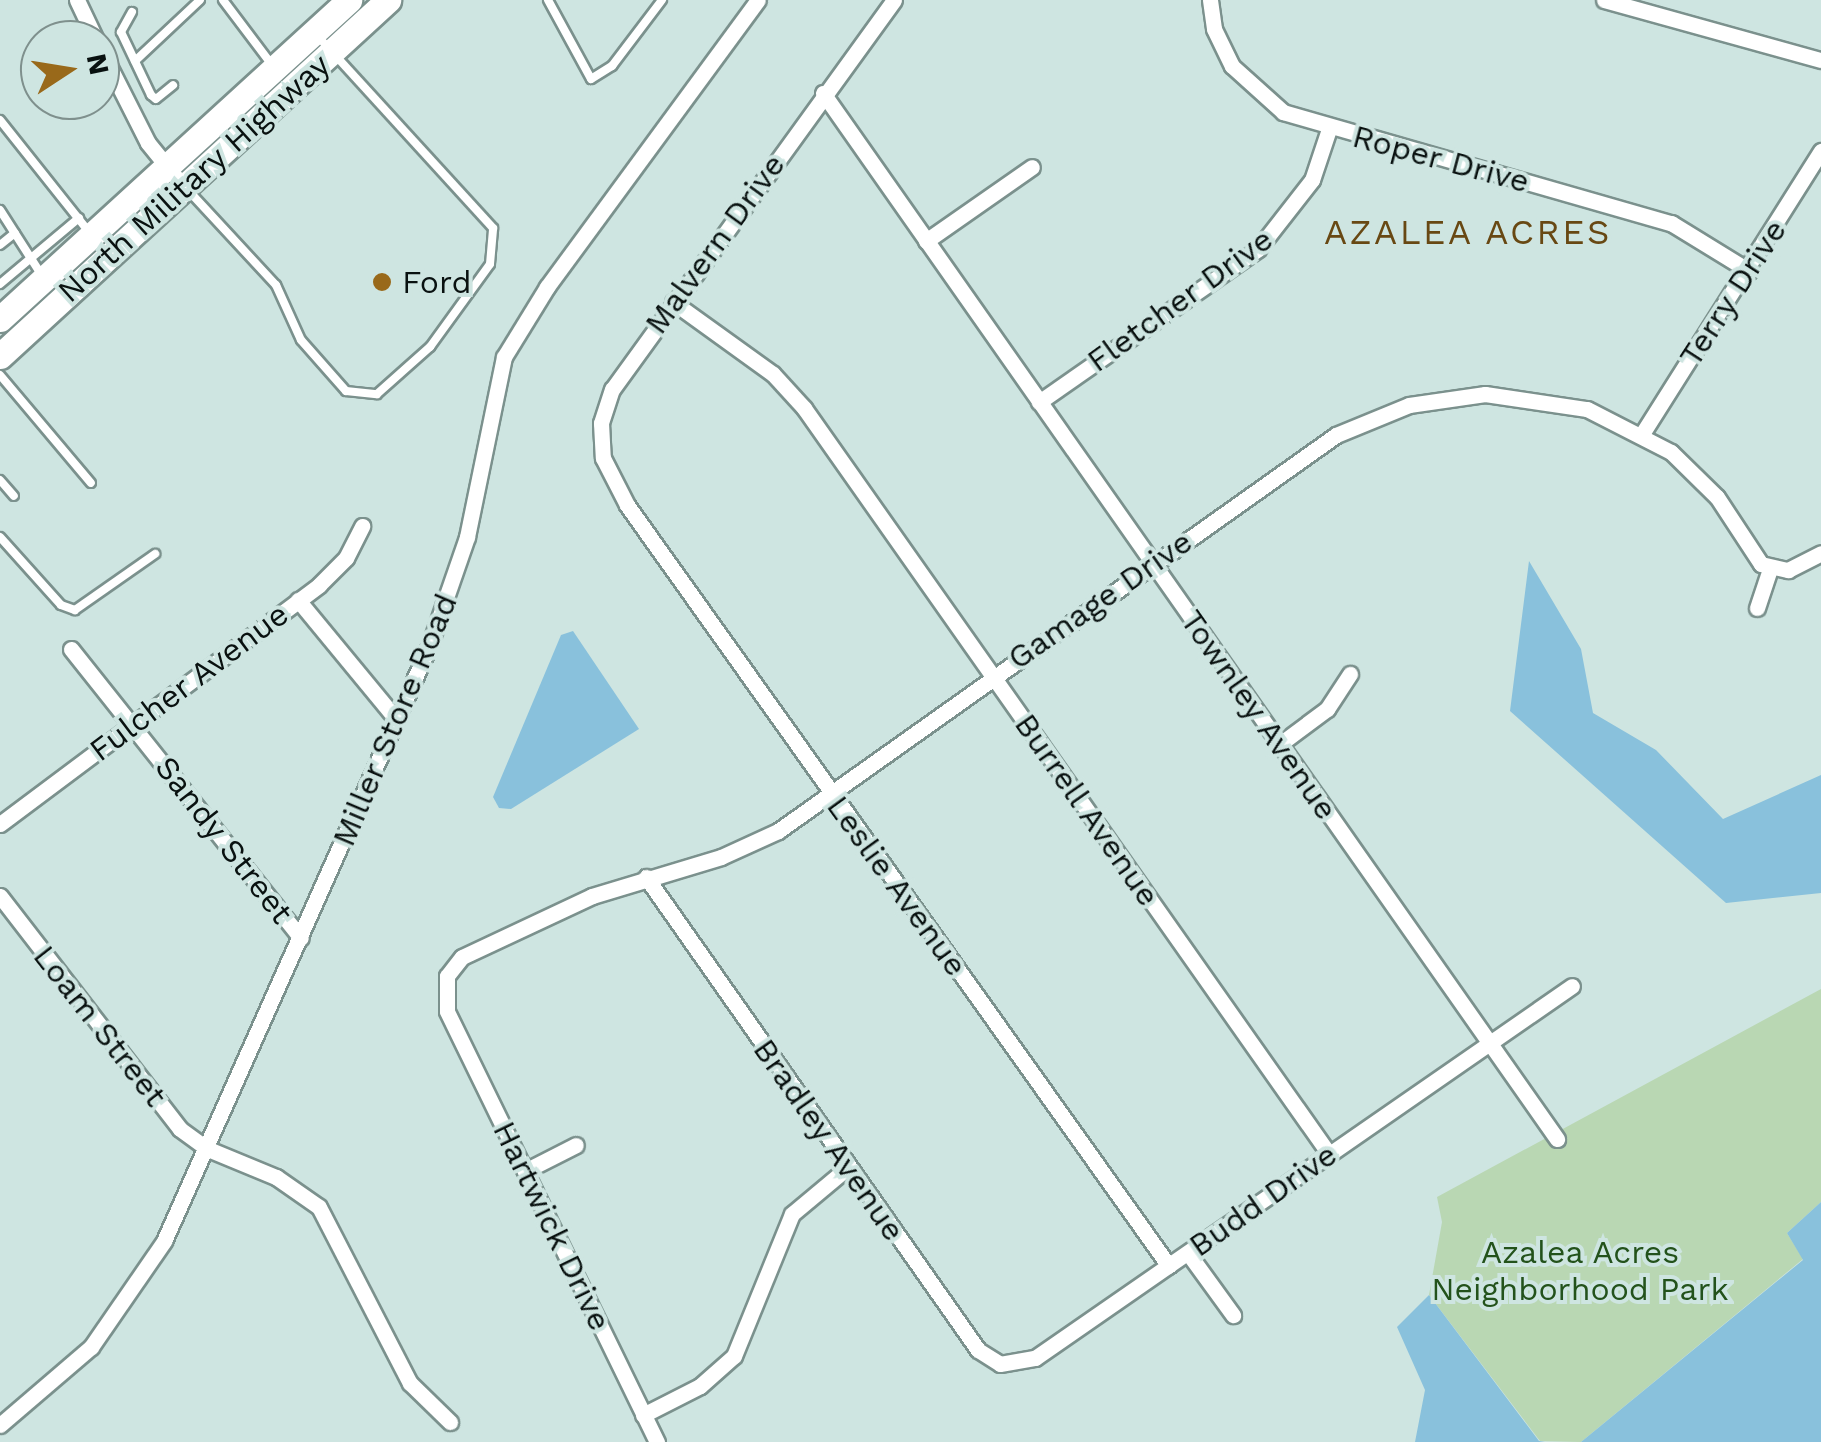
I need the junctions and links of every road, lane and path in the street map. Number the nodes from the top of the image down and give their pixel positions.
1 (200, 0) edge
2 (223, 0) edge
3 (349, 0) edge
4 (388, 0) edge
5 (548, 0) edge
6 (662, 0) edge
7 (758, 0) edge
8 (894, 0) edge
9 (1210, 0) edge
10 (1604, 0) edge
11 (132, 12) dead end
12 (314, 32) junction
13 (332, 52) junction
14 (1821, 60) edge
15 (135, 61) junction
16 (275, 68) junction
17 (120, 82) edge
18 (173, 85) dead end
19 (823, 94) junction
20 (0, 120) edge
21 (1328, 128) junction
22 (1821, 151) edge
23 (1032, 167) dead end
24 (175, 176) junction
25 (0, 210) edge
26 (85, 227) junction
27 (15, 233) junction
28 (926, 241) junction
29 (0, 245) edge
30 (108, 256) junction
31 (38, 268) junction
32 (1749, 271) junction
33 (0, 284) edge
34 (673, 302) junction
35 (0, 319) edge
36 (0, 356) edge
37 (0, 375) edge
38 (1039, 402) junction
39 (1642, 434) junction
40 (0, 480) edge
41 (91, 484) dead end
42 (14, 496) dead end
43 (627, 505) joint
44 (362, 526) dead end
45 (0, 537) edge
46 (1821, 552) edge
47 (155, 554) dead end
48 (1153, 564) junction
49 (1770, 570) junction
50 (298, 600) junction
51 (1757, 608) dead end
52 (71, 649) dead end
53 (1350, 674) dead end
54 (993, 676) junction
55 (396, 719) junction
56 (132, 723) junction
57 (1280, 744) junction
58 (830, 793) junction
59 (0, 824) edge
60 (646, 877) junction
61 (0, 896) edge
62 (301, 938) junction
63 (1572, 986) dead end
64 (447, 1010) joint
65 (1490, 1042) junction
66 (1557, 1139) dead end
67 (576, 1146) dead end
68 (208, 1149) junction
69 (1329, 1154) junction
70 (847, 1168) junction
71 (525, 1171) junction
72 (1188, 1253) junction
73 (1169, 1266) junction
74 (1233, 1315) dead end
75 (1035, 1358) joint
76 (643, 1415) junction
77 (450, 1422) dead end
78 (0, 1424) edge
79 (657, 1442) edge

1 - 15 lane
2 - 16 lane
3 - 12 main road, North Military Highway
4 - 13 main road, North Military Highway
5 - 6 lane
7 - 55 street, Miller Store Road
8 - 19 street, Malvern Drive
9 - 21 street, Roper Drive
10 - 14 street
11 - 15 lane
12 - 13 lane
12 - 16 main road, North Military Highway
13 - 24 main road, North Military Highway
13 - 24 lane
15 - 18 lane
16 - 24 main road, North Military Highway
17 - 24 street
19 - 28 street, Townley Avenue
19 - 34 street, Malvern Drive
20 - 26 lane
21 - 32 street, Roper Drive
21 - 38 street, Fletcher Drive
22 - 32 street, Terry Drive
23 - 28 street
24 - 26 main road, North Military Highway
24 - 30 main road, North Military Highway
25 - 27 lane
26 - 30 lane
26 - 31 main road, North Military Highway
27 - 29 lane
27 - 31 lane
28 - 38 street, Townley Avenue
30 - 36 main road, North Military Highway
31 - 33 lane
31 - 35 main road, North Military Highway
32 - 39 street, Terry Drive
34 - 43 street, Malvern Drive
34 - 54 street, Burrell Avenue
37 - 41 lane
38 - 48 street, Townley Avenue
39 - 48 street, Gamage Drive
39 - 49 street, Gamage Drive
40 - 42 lane
43 - 58 street, Leslie Avenue
44 - 50 street, Fulcher Avenue
45 - 47 lane
46 - 49 street
48 - 54 street, Gamage Drive
48 - 57 street, Townley Avenue
49 - 51 street
50 - 55 street
50 - 56 street, Fulcher Avenue
52 - 56 street, Sandy Street
53 - 57 street
54 - 58 street, Gamage Drive
54 - 69 street, Burrell Avenue
55 - 62 street, Miller Store Road
56 - 59 street, Fulcher Avenue
56 - 62 street, Sandy Street
57 - 65 street, Townley Avenue
58 - 60 street, Gamage Drive
58 - 73 street, Leslie Avenue
60 - 64 street, Gamage Drive
60 - 70 street, Bradley Avenue
61 - 68 street, Loam Street
62 - 68 street, Miller Store Road
63 - 65 street, Budd Drive
64 - 71 street, Hartwick Drive
65 - 66 street, Townley Avenue
65 - 69 street, Budd Drive
67 - 71 street
68 - 77 street, Loam Street
68 - 78 street, Miller Store Road
69 - 72 street, Budd Drive
70 - 75 street, Bradley Avenue
70 - 76 street
71 - 76 street, Hartwick Drive
72 - 73 street, Budd Drive
72 - 74 street
73 - 75 street, Budd Drive
76 - 79 street, Hartwick Drive

